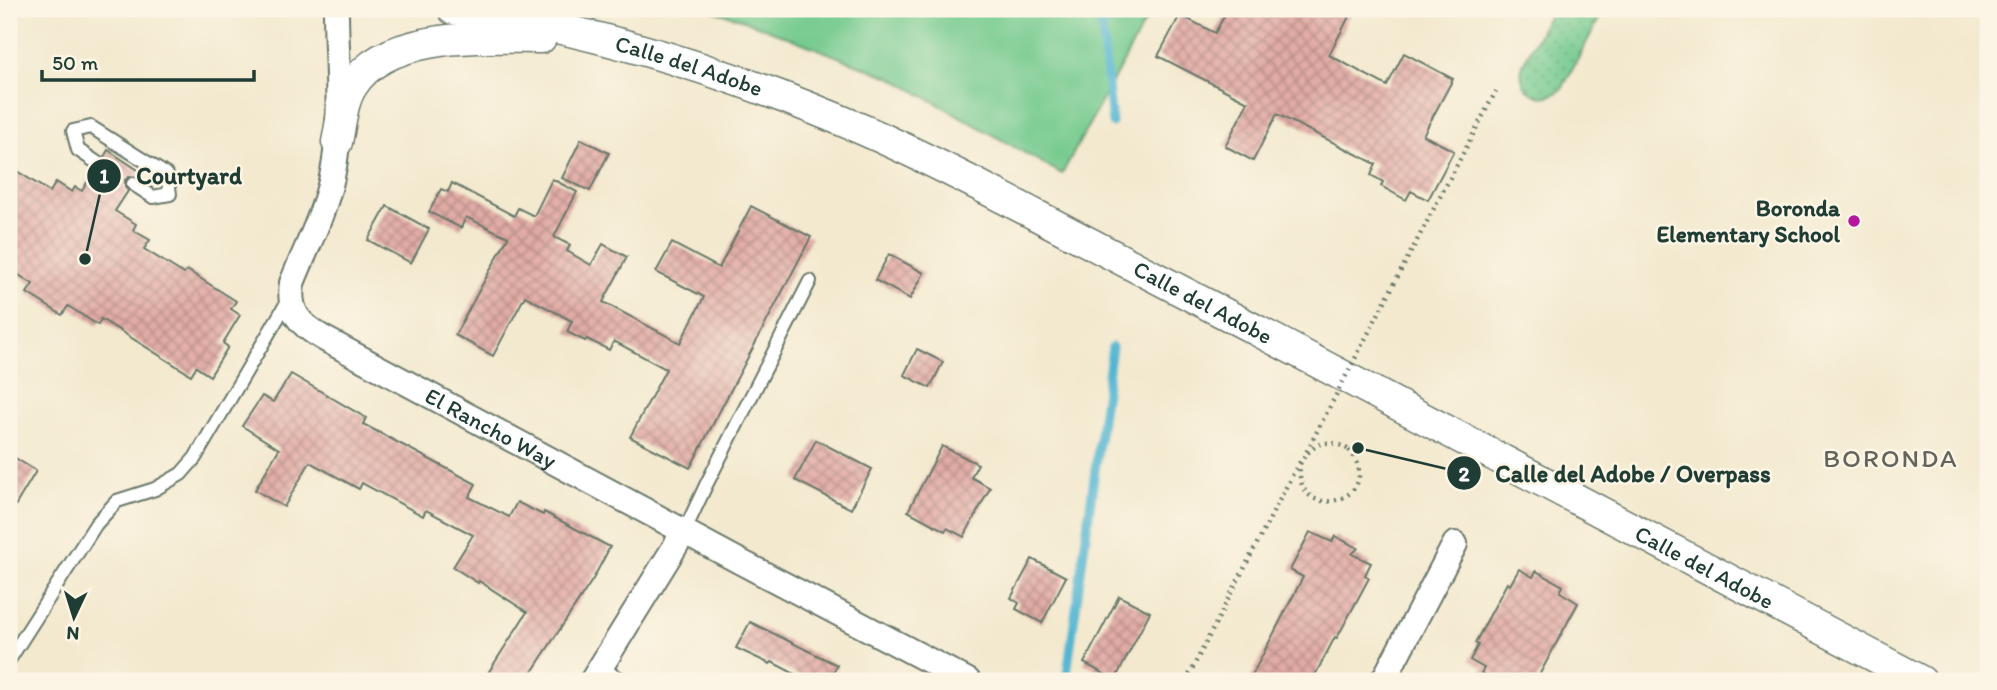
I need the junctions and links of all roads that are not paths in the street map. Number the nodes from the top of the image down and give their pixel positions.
1 (336, 9) edge
2 (453, 9) edge
3 (632, 46) junction
4 (337, 142) junction
5 (99, 164) dead end
6 (133, 184) dead end
7 (810, 281) dead end
8 (290, 297) junction
9 (684, 532) junction
10 (1455, 544) dead end
11 (9, 660) edge
12 (596, 675) edge
13 (625, 681) edge
14 (968, 681) edge
15 (1383, 681) edge
16 (1921, 681) edge

1 - 4 street
2 - 3 street, Calle del Adobe
3 - 4 street
3 - 16 street, Calle del Adobe
4 - 8 street
5 - 6 lane
7 - 9 lane
8 - 9 street, El Rancho Way
8 - 11 lane
9 - 12 street
9 - 14 street, El Rancho Way
10 - 15 street
12 - 13 lane

